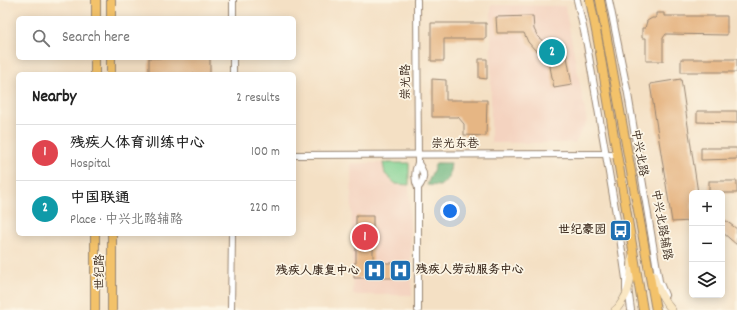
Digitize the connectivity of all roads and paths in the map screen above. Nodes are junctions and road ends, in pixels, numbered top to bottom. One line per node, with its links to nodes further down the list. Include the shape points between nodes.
1 (96, 0): 9 (main road)
2 (111, 0): 10 (main road)
3 (233, 0): 11 (street)
4 (417, 0): 21 (street, 崇光路)
5 (577, 0): 18 (street)
6 (590, 0): 19 (main road, 中兴北路)
7 (600, 0): 26 (main road, 中兴北路)
8 (609, 0): 28 (street, 中兴北路辅路)
9 (96, 16)
10 (111, 16)
11 (233, 16)
12 (96, 60): 15 (main road)
13 (111, 60): 16 (main road)
14 (233, 60): 17 (street)
15 (95, 72)
16 (111, 72)
17 (233, 72)
18 (605, 154): 19 (street, 崇光东巷); 21 (street, 崇光东巷); 27 (street)
19 (617, 154): 25 (main road, 中兴北路)
20 (296, 155): 21 (street, 崇光东巷)
21 (418, 155): 35 (street, 崇光路, via 415,170 418,188)
22 (95, 236): 32 (main road, 世纪路)
23 (112, 236): 33 (main road, 世纪路)
24 (232, 236): 34 (street)
25 (632, 244): 29 (main road, via 631,282); 38 (main road, 中兴北路)
26 (644, 244): 30 (main road, via 656,287); 39 (main road, 中兴北路)
27 (626, 279): 29 (street); 31 (street)
28 (659, 281): 30 (street); 41 (street, 中兴北路辅路)
29 (628, 292): 31 (main road); 37 (street)
30 (663, 299): 40 (street); 41 (main road)
31 (623, 301): 36 (main road)
32 (95, 310)
33 (112, 310)
34 (231, 310)
35 (418, 310)
36 (615, 310)
37 (632, 310)
38 (644, 310)
39 (656, 310)
40 (665, 310)
41 (673, 310)

